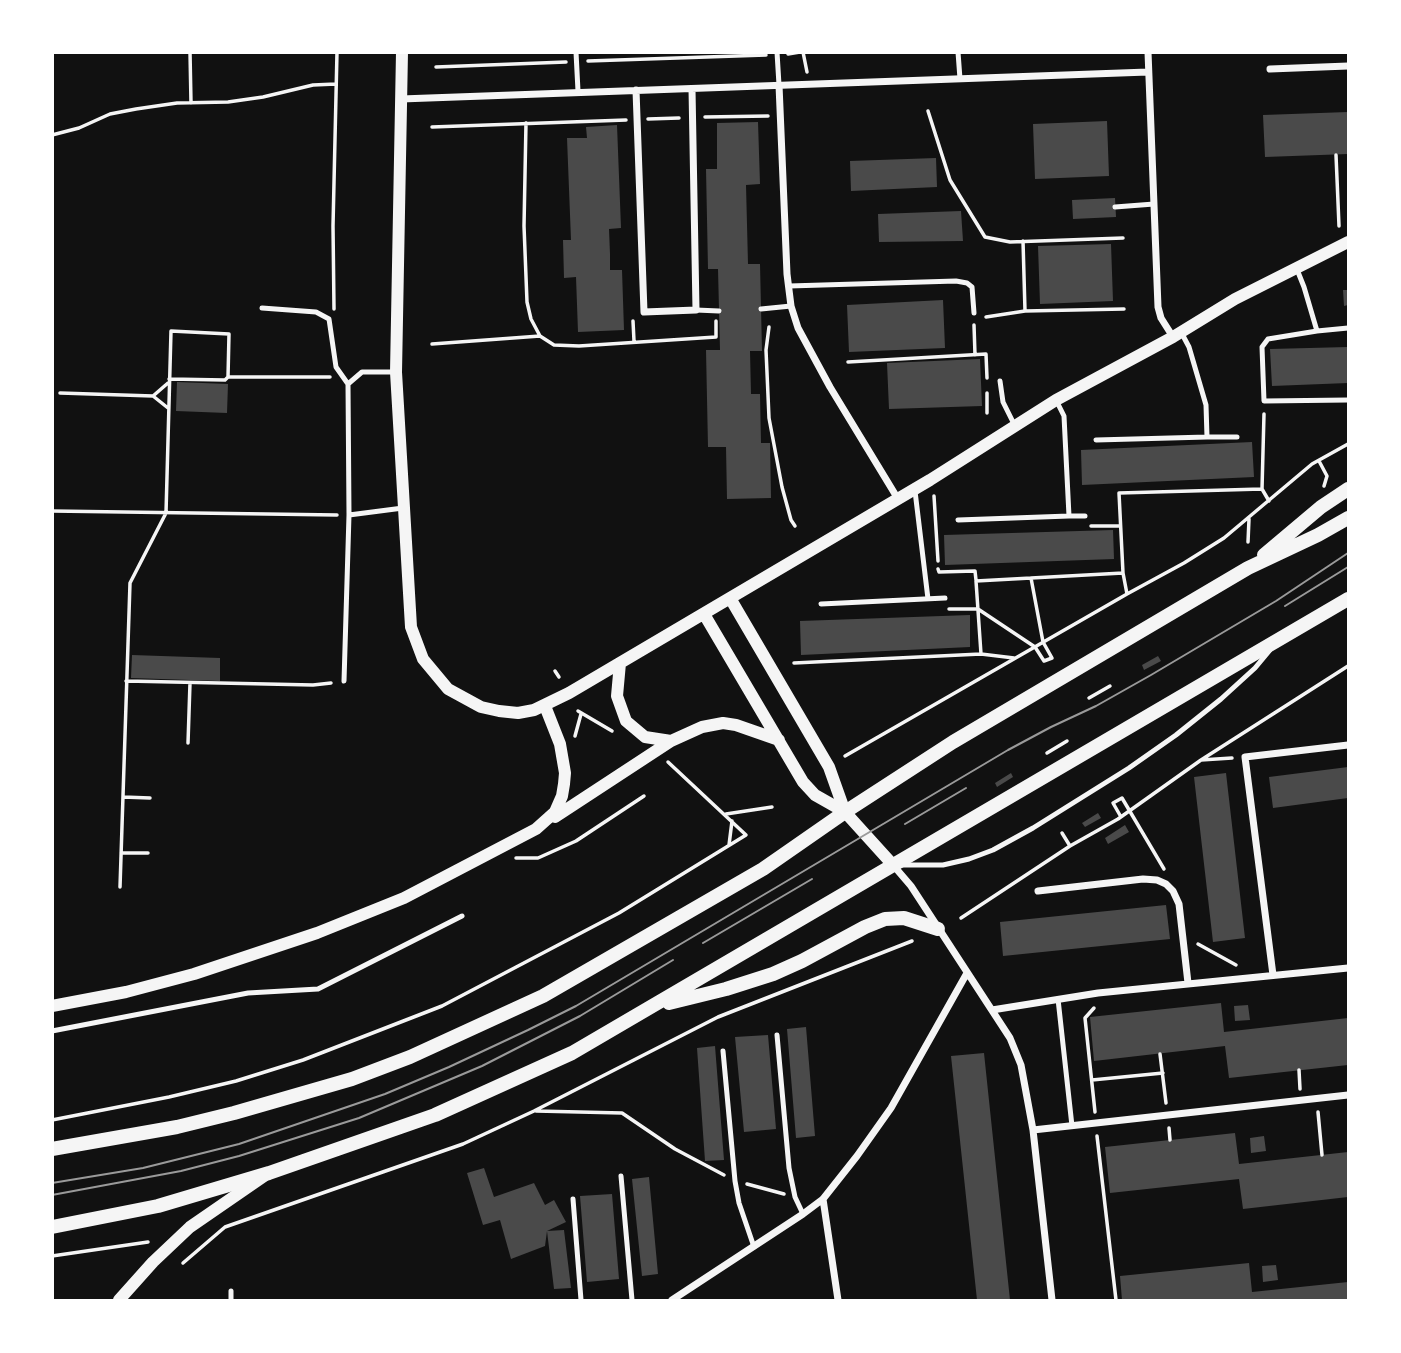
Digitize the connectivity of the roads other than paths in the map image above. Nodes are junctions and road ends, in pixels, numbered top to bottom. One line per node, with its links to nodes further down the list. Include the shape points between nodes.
1 (402, 52): 14 (street)
2 (576, 52): 13 (lane)
3 (777, 52): 10 (lane)
4 (958, 52): 9 (lane)
5 (1148, 52): 8 (street)
6 (1349, 66): 7 (street)
7 (1270, 69)
8 (1148, 72): 9 (street); 15 (street)
9 (960, 79): 10 (street)
10 (779, 85): 11 (street); 19 (street)
11 (692, 89): 12 (street); 23 (street)
12 (636, 90): 13 (street); 23 (street, via 644,312)
13 (578, 91): 14 (street)
14 (401, 99): 29 (street)
15 (1154, 204): 16 (lane); 28 (street, via 1158,307 1161,318)
16 (1115, 207)
17 (1349, 242): 18 (street)
18 (1296, 267): 27 (lane); 28 (street)
19 (789, 286): 20 (street); 24 (lane, via 956,281 972,287)
20 (791, 306): 22 (lane); 40 (street, via 830,387)
21 (262, 308): 31 (lane, via 316,312 329,319 336,367)
22 (761, 309)
23 (696, 310): 25 (lane)
24 (974, 313)
25 (719, 314)
26 (1349, 328): 27 (lane)
27 (1317, 331): 33 (lane, via 1268,339 1262,347 1264,401)
28 (1177, 334): 32 (street); 35 (lane, via 1189,347 1206,405)
29 (396, 372): 31 (lane, via 362,372); 41 (street)
30 (1000, 381): 34 (lane, via 1003,402)
31 (348, 384): 42 (lane)
32 (1056, 400): 34 (street); 43 (lane, via 1064,416)
33 (1349, 400)
34 (1015, 426): 38 (street)
35 (1206, 437): 36 (lane); 37 (lane)
36 (1237, 437)
37 (1096, 440)
38 (915, 489): 40 (street); 50 (lane)
39 (1349, 489): 47 (main road)
40 (898, 499): 48 (street)
41 (403, 509): 42 (lane); 57 (street, via 411,627 423,659 448,689 481,707 518,713)
42 (349, 515): 56 (lane)
43 (1069, 516): 44 (lane); 46 (lane)
44 (1085, 516)
45 (1349, 518): 47 (main road)
46 (958, 520)
47 (1248, 568): 61 (main road)
48 (730, 598): 53 (street); 61 (street, via 829,767)
49 (945, 598): 50 (lane)
50 (928, 599): 52 (lane)
51 (1349, 599): 54 (main road)
52 (821, 604)
53 (704, 614): 55 (street); 59 (street)
54 (1278, 640): 63 (main road); 63 (lane, via 1255,668 1176,735 1033,828 969,859 943,865)
55 (620, 663): 57 (street); 58 (street, via 617,696 625,721 645,737)
56 (344, 681)
57 (545, 706): 62 (street, via 565,773 559,804)
58 (671, 740): 59 (street, via 723,723); 62 (street)
59 (779, 740): 61 (street, via 814,795)
60 (1349, 746): 69 (street, via 1245,757)
61 (845, 811): 63 (street); 81 (main road, via 763,869 617,955 543,996 411,1057 234,1113)
62 (546, 823): 72 (street, via 404,898 278,947 171,980)
63 (893, 865): 66 (street); 73 (main road)
64 (1038, 891): 70 (street, via 1143,879 1166,884 1179,904)
65 (462, 916): 75 (lane, via 318,989 248,993)
66 (938, 929): 68 (street); 73 (main road, via 904,918 885,919 773,974)
67 (1349, 968): 69 (street)
68 (967, 973): 74 (street); 85 (street, via 891,1108)
69 (1273, 975): 70 (street)
70 (1188, 983): 71 (street)
71 (1058, 999): 74 (street); 79 (lane)
72 (52, 1006)
73 (654, 1007): 82 (main road, via 572,1053 435,1115)
74 (992, 1010): 80 (street, via 1021,1065)
75 (52, 1031)
76 (778, 1035): 86 (lane, via 789,1168)
77 (723, 1051): 88 (lane, via 735,1181)
78 (1349, 1096): 79 (street)
79 (1072, 1126): 80 (street)
80 (1033, 1129): 96 (street)
81 (52, 1149)
82 (269, 1173): 87 (main road, via 158,1206); 90 (street, via 190,1227)
83 (621, 1176): 93 (lane)
84 (573, 1199): 92 (lane)
85 (823, 1199): 86 (street); 95 (street)
86 (803, 1214): 88 (street)
87 (52, 1227)
88 (754, 1247): 94 (street)
89 (231, 1291): 91 (lane)
90 (119, 1300)
91 (231, 1300)
92 (581, 1300)
93 (632, 1300)
94 (672, 1300)
95 (838, 1300)
96 (1052, 1300)

